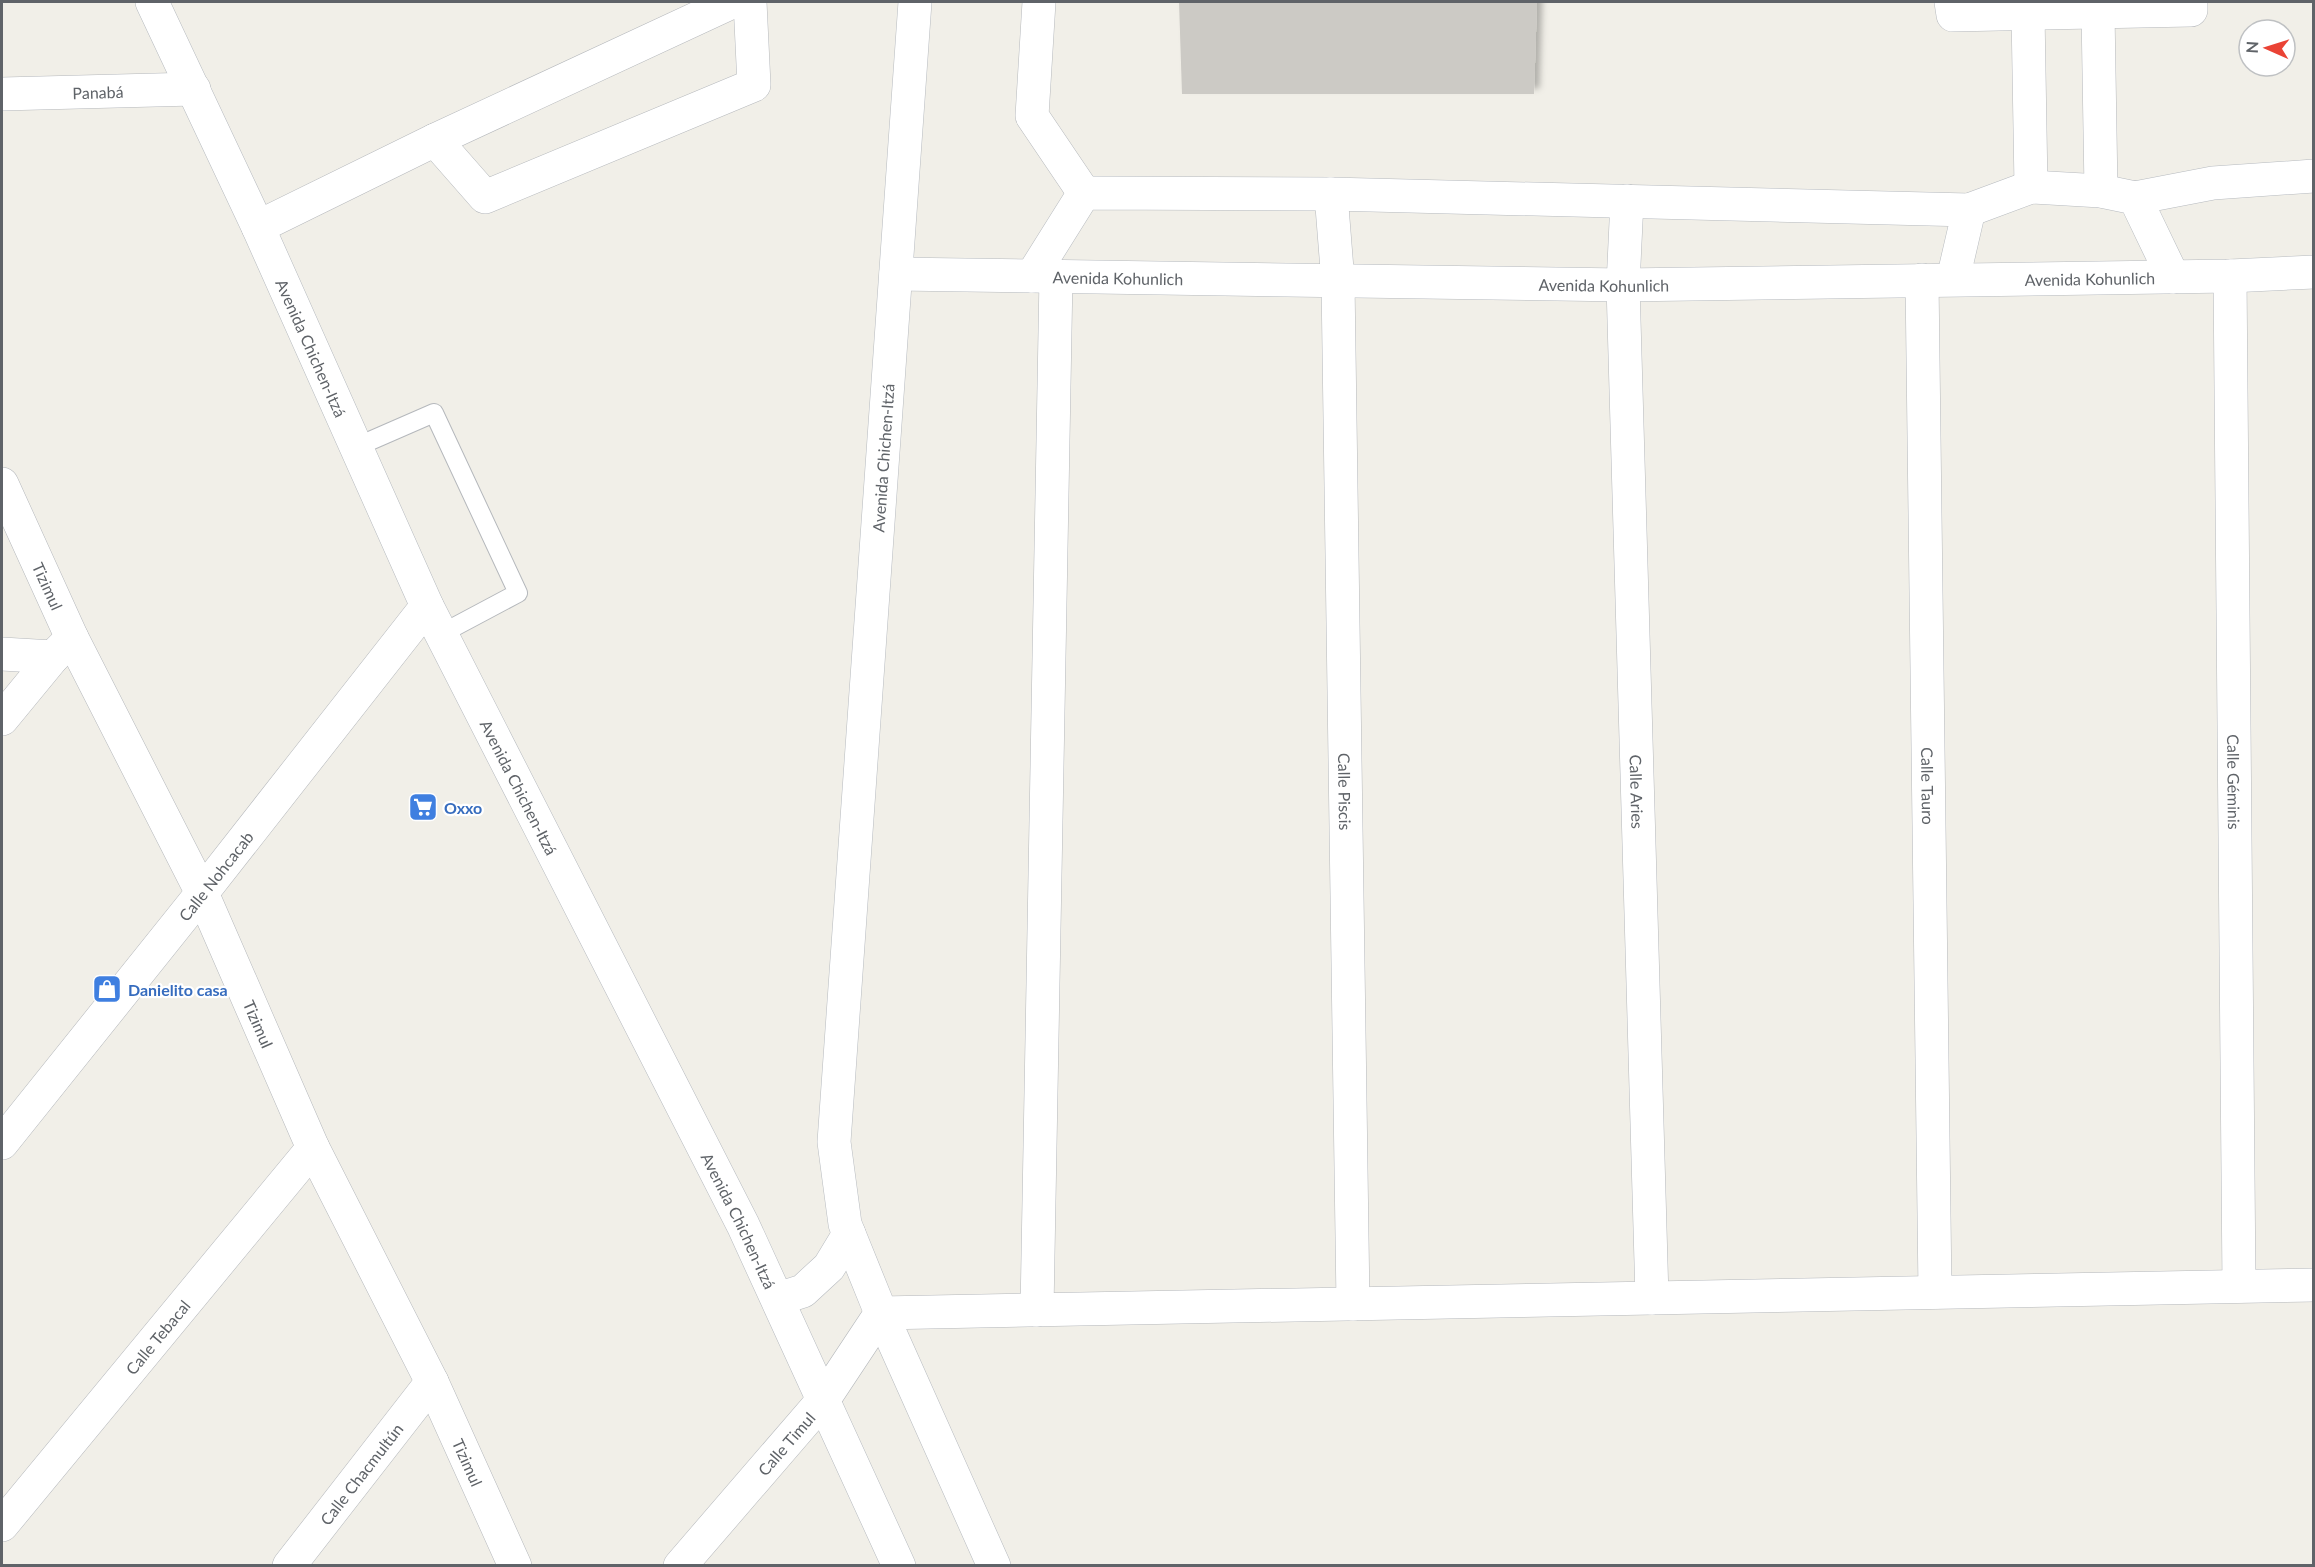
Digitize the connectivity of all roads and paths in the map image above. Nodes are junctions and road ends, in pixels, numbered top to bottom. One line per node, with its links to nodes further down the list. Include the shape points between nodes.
1 (152, 2): 10 (street, Avenida Chichen-Itzá)
2 (732, 2): 12 (street)
3 (750, 2): 12 (street, via 754,85 485,197)
4 (915, 2): 23 (street, Avenida Chichen-Itzá)
5 (1039, 2): 16 (street, via 1032,116)
6 (1951, 2): 9 (street, via 1953,15)
7 (2191, 2): 8 (street, via 2191,10)
8 (2098, 12): 9 (street); 15 (street)
9 (2028, 13): 14 (street)
10 (194, 89): 11 (street, Panabá); 21 (street, Avenida Chichen-Itzá)
11 (2, 94)
12 (435, 140): 21 (street)
13 (2313, 176): 18 (street, via 2213,183)
14 (2031, 187): 15 (street); 20 (street)
15 (2101, 191): 18 (street)
16 (1084, 194): 17 (street); 25 (street)
17 (1331, 194): 19 (street); 28 (street, Calle Piscis)
18 (2135, 198): 26 (street)
19 (1627, 201): 20 (street); 29 (street, Calle Aries)
20 (1969, 210): 27 (street, Calle Tauro)
21 (258, 227): 30 (street, Avenida Chichen-Itzá)
22 (2313, 272): 24 (street, Avenida Kohunlich)
23 (896, 274): 25 (street, Avenida Kohunlich); 40 (street, Avenida Chichen-Itzá, via 834,1142)
24 (2230, 276): 26 (street, Avenida Kohunlich); 42 (street, Calle Géminis)
25 (1044, 277): 28 (street, Avenida Kohunlich); 47 (street)
26 (2173, 277): 27 (street, Avenida Kohunlich)
27 (1938, 279): 29 (street, Avenida Kohunlich); 43 (street, Calle Tauro)
28 (1338, 282): 29 (street, Avenida Kohunlich); 46 (street, Calle Piscis)
29 (1623, 285): 44 (street, Calle Aries)
30 (356, 447): 32 (street, Avenida Chichen-Itzá); 33 (lane, via 434,413 519,593)
31 (2, 484): 34 (street, Tizimul)
32 (427, 606): 33 (street, Avenida Chichen-Itzá); 37 (street, Calle Nohcacab)
33 (441, 634): 45 (street, Avenida Chichen-Itzá)
34 (63, 648): 35 (street); 36 (street); 37 (street, Tizimul)
35 (2, 654)
36 (2, 719)
37 (202, 893): 38 (street, Calle Nohcacab); 39 (street, Tizimul)
38 (2, 1143)
39 (313, 1148): 49 (street, Tizimul); 51 (street, Calle Tebacal)
40 (849, 1234): 45 (street, via 828,1267 803,1291); 48 (street, Avenida Chichen-Itzá)
41 (2313, 1285): 42 (street)
42 (2239, 1286): 43 (street)
43 (1935, 1292): 44 (street)
44 (1652, 1298): 46 (street)
45 (778, 1299): 50 (street, Avenida Chichen-Itzá)
46 (1353, 1304): 47 (street)
47 (1037, 1310): 48 (street)
48 (880, 1312): 50 (street, Calle Timul); 56 (street, Avenida Chichen-Itzá)
49 (432, 1382): 52 (street, Calle Chacmultún); 53 (street, Tizimul)
50 (824, 1399): 54 (street, Calle Timul); 55 (street, Avenida Chichen-Itzá)
51 (2, 1525)
52 (289, 1566)
53 (514, 1566)
54 (680, 1566)
55 (899, 1566)
56 (994, 1566)

